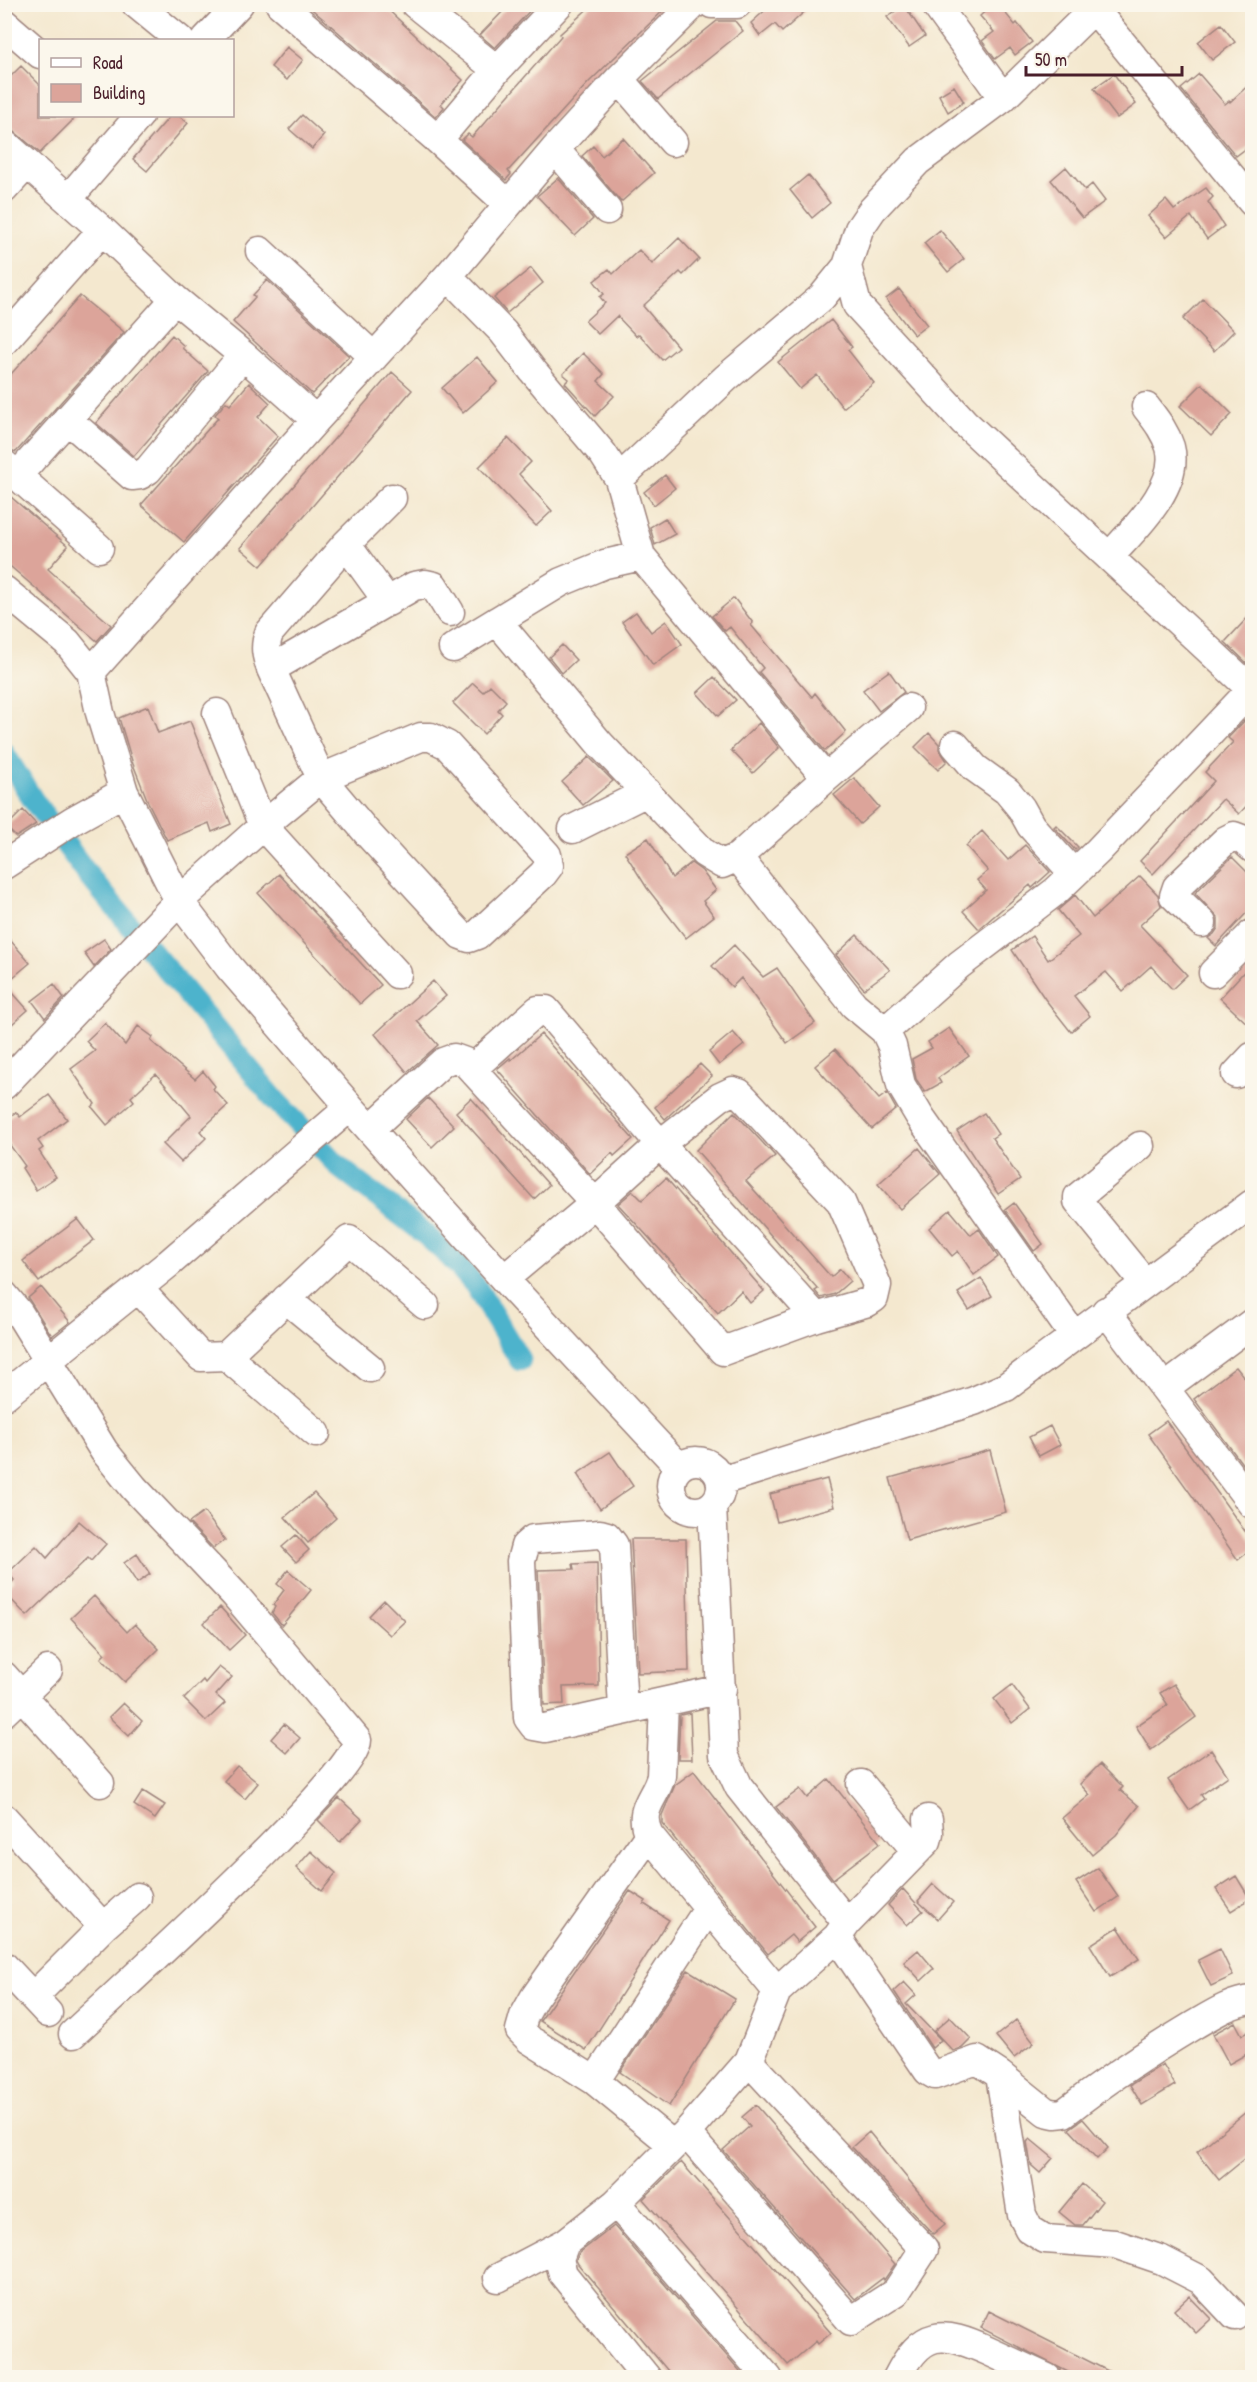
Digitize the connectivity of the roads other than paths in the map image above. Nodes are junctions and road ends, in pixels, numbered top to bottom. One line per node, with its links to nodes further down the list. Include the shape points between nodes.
1 (136, 4): 12 (street)
2 (239, 4): 13 (street)
3 (280, 4): 19 (street)
4 (416, 4): 15 (street)
5 (559, 4): 15 (street)
6 (694, 4): 16 (street)
7 (712, 4): 8 (street)
8 (737, 4)
9 (935, 4): 17 (street)
10 (1097, 7): 17 (street); 26 (street)
11 (4, 23): 14 (street)
12 (179, 39)
13 (206, 39)
14 (39, 53)
15 (497, 70): 19 (street)
16 (619, 79): 20 (street); 22 (street)
17 (1003, 99): 31 (street, via 918,160 872,210 860,229)
18 (127, 120): 25 (street)
19 (438, 140): 27 (street)
20 (673, 142)
21 (4, 143): 23 (street)
22 (555, 150): 27 (street); 28 (street)
23 (27, 164): 24 (street); 25 (street)
24 (4, 189)
25 (68, 199): 29 (street)
26 (1252, 202)
27 (508, 204): 32 (street)
28 (607, 210)
29 (102, 230): 33 (street); 34 (street)
30 (260, 251): 36 (street)
31 (847, 267): 41 (street, via 822,297 726,378); 46 (street, via 857,304 964,423)
32 (448, 276): 36 (street); 41 (street, via 503,332)
33 (175, 299): 35 (street); 38 (street)
34 (4, 341)
35 (243, 355): 38 (street, via 140,475 132,476); 39 (street)
36 (374, 357): 39 (street)
37 (1146, 407): 46 (street, via 1170,448 1170,472 1151,510)
38 (67, 419): 40 (street)
39 (316, 420): 53 (street)
40 (11, 470): 44 (street)
41 (619, 479): 45 (street)
42 (392, 498): 43 (street)
43 (346, 544): 48 (street); 52 (street, via 269,633 265,653)
44 (99, 548)
45 (641, 556): 50 (street, via 605,564 561,582); 59 (street)
46 (1109, 557): 54 (street)
47 (4, 590): 53 (street, via 67,642)
48 (388, 602): 49 (street, via 414,586 425,584 434,586); 52 (street)
49 (450, 612)
50 (497, 621): 51 (street); 61 (street, via 600,744)
51 (453, 648)
52 (271, 669): 58 (street)
53 (91, 672): 60 (street)
54 (1252, 690): 67 (street)
55 (908, 708): 59 (street)
56 (217, 713): 62 (street)
57 (955, 745): 67 (street, via 975,768 1007,791 1031,826)
58 (321, 778): 58 (street, via 421,737 430,737 447,745 547,855 549,866 477,934 469,938 461,935); 62 (street)
59 (826, 778): 66 (street)
60 (124, 792): 65 (street, via 46,837); 68 (street)
61 (647, 792): 63 (street); 66 (street, via 713,860 722,864)
62 (263, 826): 68 (street); 72 (street)
63 (573, 830)
64 (1252, 849): 69 (street, via 1234,836 1226,840 1177,887 1174,896)
65 (9, 853)
66 (738, 857): 73 (street, via 854,1005)
67 (1074, 874): 73 (street, via 958,965)
68 (179, 901): 75 (street); 76 (street, via 229,967)
69 (1202, 923)
70 (1252, 934): 71 (street)
71 (1213, 973)
72 (397, 974)
73 (885, 1031): 90 (street, via 901,1084 920,1117)
74 (472, 1069): 77 (street, via 454,1058 443,1062); 78 (street, via 538,1010 546,1010); 80 (street)
75 (4, 1085)
76 (350, 1107): 77 (street); 84 (street)
77 (370, 1129): 82 (street)
78 (660, 1143): 80 (street); 89 (street); 89 (street, via 733,1091 746,1100 841,1202 877,1285 876,1293 868,1302)
79 (1140, 1146): 83 (street, via 1078,1201)
80 (595, 1203): 82 (street); 89 (street, via 723,1351)
81 (1252, 1204): 83 (street)
82 (504, 1279): 98 (street)
83 (1144, 1282): 88 (street)
84 (138, 1288): 92 (street, via 201,1357); 93 (street)
85 (4, 1295): 93 (street)
86 (286, 1299): 87 (street, via 349,1240); 92 (street); 94 (street)
87 (425, 1305)
88 (1106, 1311): 90 (street); 95 (street)
89 (816, 1317)
90 (1074, 1336): 99 (street, via 1006,1387)
91 (1248, 1338): 95 (street)
92 (226, 1356): 97 (street)
93 (48, 1360): 96 (street); 119 (street, via 120,1472 235,1595 357,1740 314,1800 239,1880)
94 (370, 1368)
95 (1166, 1387): 100 (street)
96 (4, 1396)
97 (316, 1433)
98 (679, 1467): 99 (street, via 695,1460 704,1462 718,1473); 99 (street, via 670,1482 674,1499 687,1510 704,1510)
99 (716, 1493): 102 (street)
100 (1252, 1504)
101 (48, 1670): 103 (street)
102 (722, 1689): 104 (street); 115 (street, via 724,1755 730,1770)
103 (10, 1694): 106 (street)
104 (664, 1703): 105 (street); 110 (street, via 661,1776 648,1800 645,1820)
105 (623, 1709): 105 (street, via 545,1728 530,1724 521,1562 525,1546 533,1539 600,1534 614,1545)
106 (100, 1783)
107 (861, 1784): 111 (street)
108 (4, 1818): 114 (street)
109 (928, 1819): 111 (street, via 927,1840)
110 (649, 1835): 113 (street); 122 (street, via 534,1998 520,2030)
111 (916, 1851): 115 (street)
112 (137, 1897): 114 (street)
113 (708, 1909): 117 (street); 122 (street)
114 (103, 1927): 116 (street, via 40,2005)
115 (842, 1930): 117 (street); 121 (street, via 928,2071 935,2075 976,2060)
116 (4, 1966)
117 (777, 1991): 120 (street)
118 (1252, 2000): 121 (street, via 1226,2007 1162,2044 1064,2113 1046,2112)
119 (73, 2034)
120 (749, 2061): 123 (street); 123 (street, via 924,2248 896,2292 851,2321)
121 (1000, 2075): 127 (street, via 1022,2215 1029,2229 1045,2239 1115,2244 1162,2260 1201,2280)
122 (595, 2081): 123 (street)
123 (680, 2139): 124 (street)
124 (616, 2203): 125 (street); 129 (street)
125 (565, 2243): 126 (street); 128 (street, via 559,2259 563,2274)
126 (498, 2278)
127 (1235, 2316)
128 (647, 2378)
129 (768, 2378)
130 (897, 2378): 131 (street, via 913,2352 931,2340 947,2336)
131 (1047, 2378)

